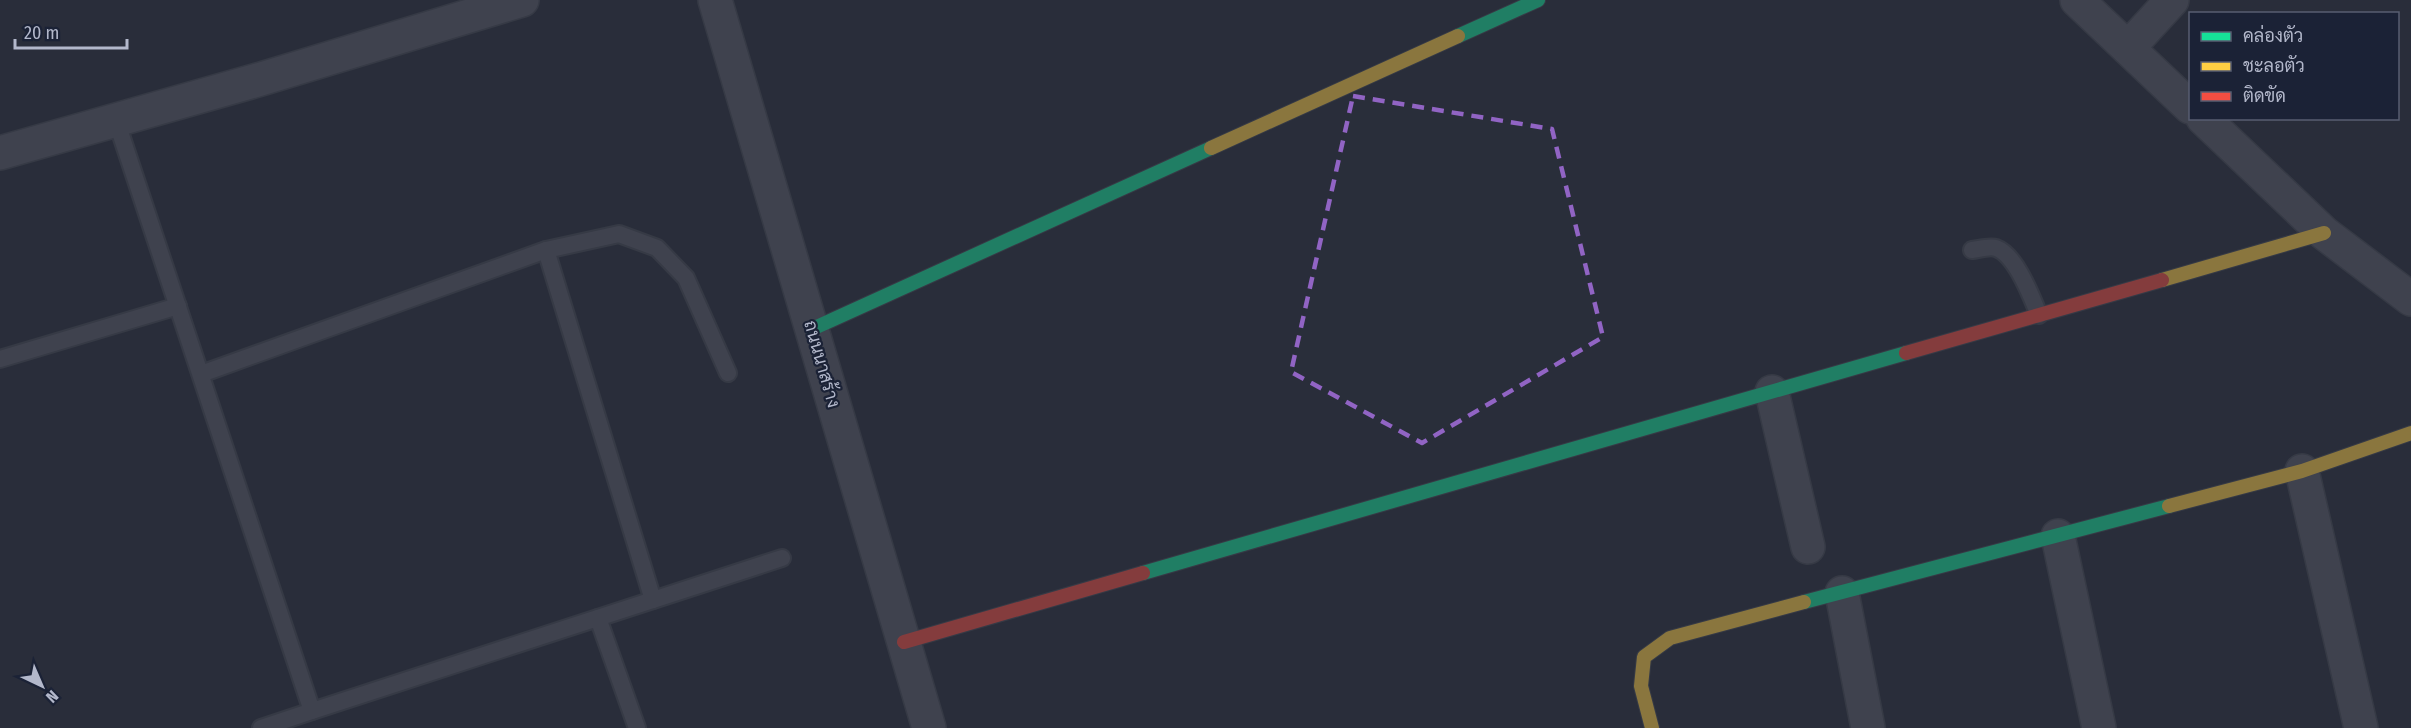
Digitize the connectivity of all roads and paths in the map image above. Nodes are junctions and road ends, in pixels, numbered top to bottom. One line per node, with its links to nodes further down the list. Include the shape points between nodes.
1 (522, 0): 6 (street)
2 (715, 0): 18 (street, ถนนนาสร้าง)
3 (1538, 0): 18 (street)
4 (2077, 0): 7 (street)
5 (2172, 0): 7 (street)
6 (433, 13): 9 (street, via 261,79)
7 (2128, 48): 8 (street)
8 (2189, 106)
9 (116, 120): 11 (street); 16 (lane)
10 (2204, 120): 12 (street)
11 (0, 153)
12 (2324, 232): 15 (street); 17 (street)
13 (546, 250): 20 (lane, via 619,234 657,248 686,278); 21 (lane); 29 (lane)
14 (1972, 250): 17 (lane, via 1995,247 2007,255)
15 (2411, 299)
16 (178, 306): 19 (lane); 21 (lane)
17 (2039, 315): 22 (street)
18 (812, 329): 31 (street, ถนนนาสร้าง)
19 (0, 358)
20 (728, 373)
21 (201, 374): 32 (lane)
22 (1772, 392): 26 (street); 31 (street)
23 (2411, 433): 24 (street)
24 (2302, 471): 25 (street); 39 (street)
25 (2058, 536): 28 (street); 38 (street)
26 (1808, 547)
27 (782, 558): 29 (lane)
28 (1842, 593): 36 (street, via 1670,638 1644,657 1641,686); 37 (street)
29 (653, 600): 30 (lane)
30 (598, 618): 32 (lane); 34 (lane)
31 (904, 642): 35 (street, ถนนนาสร้าง)
32 (312, 711): 33 (lane)
33 (261, 728)
34 (637, 728)
35 (929, 728)
36 (1652, 728)
37 (1868, 728)
38 (2099, 728)
39 (2361, 728)

